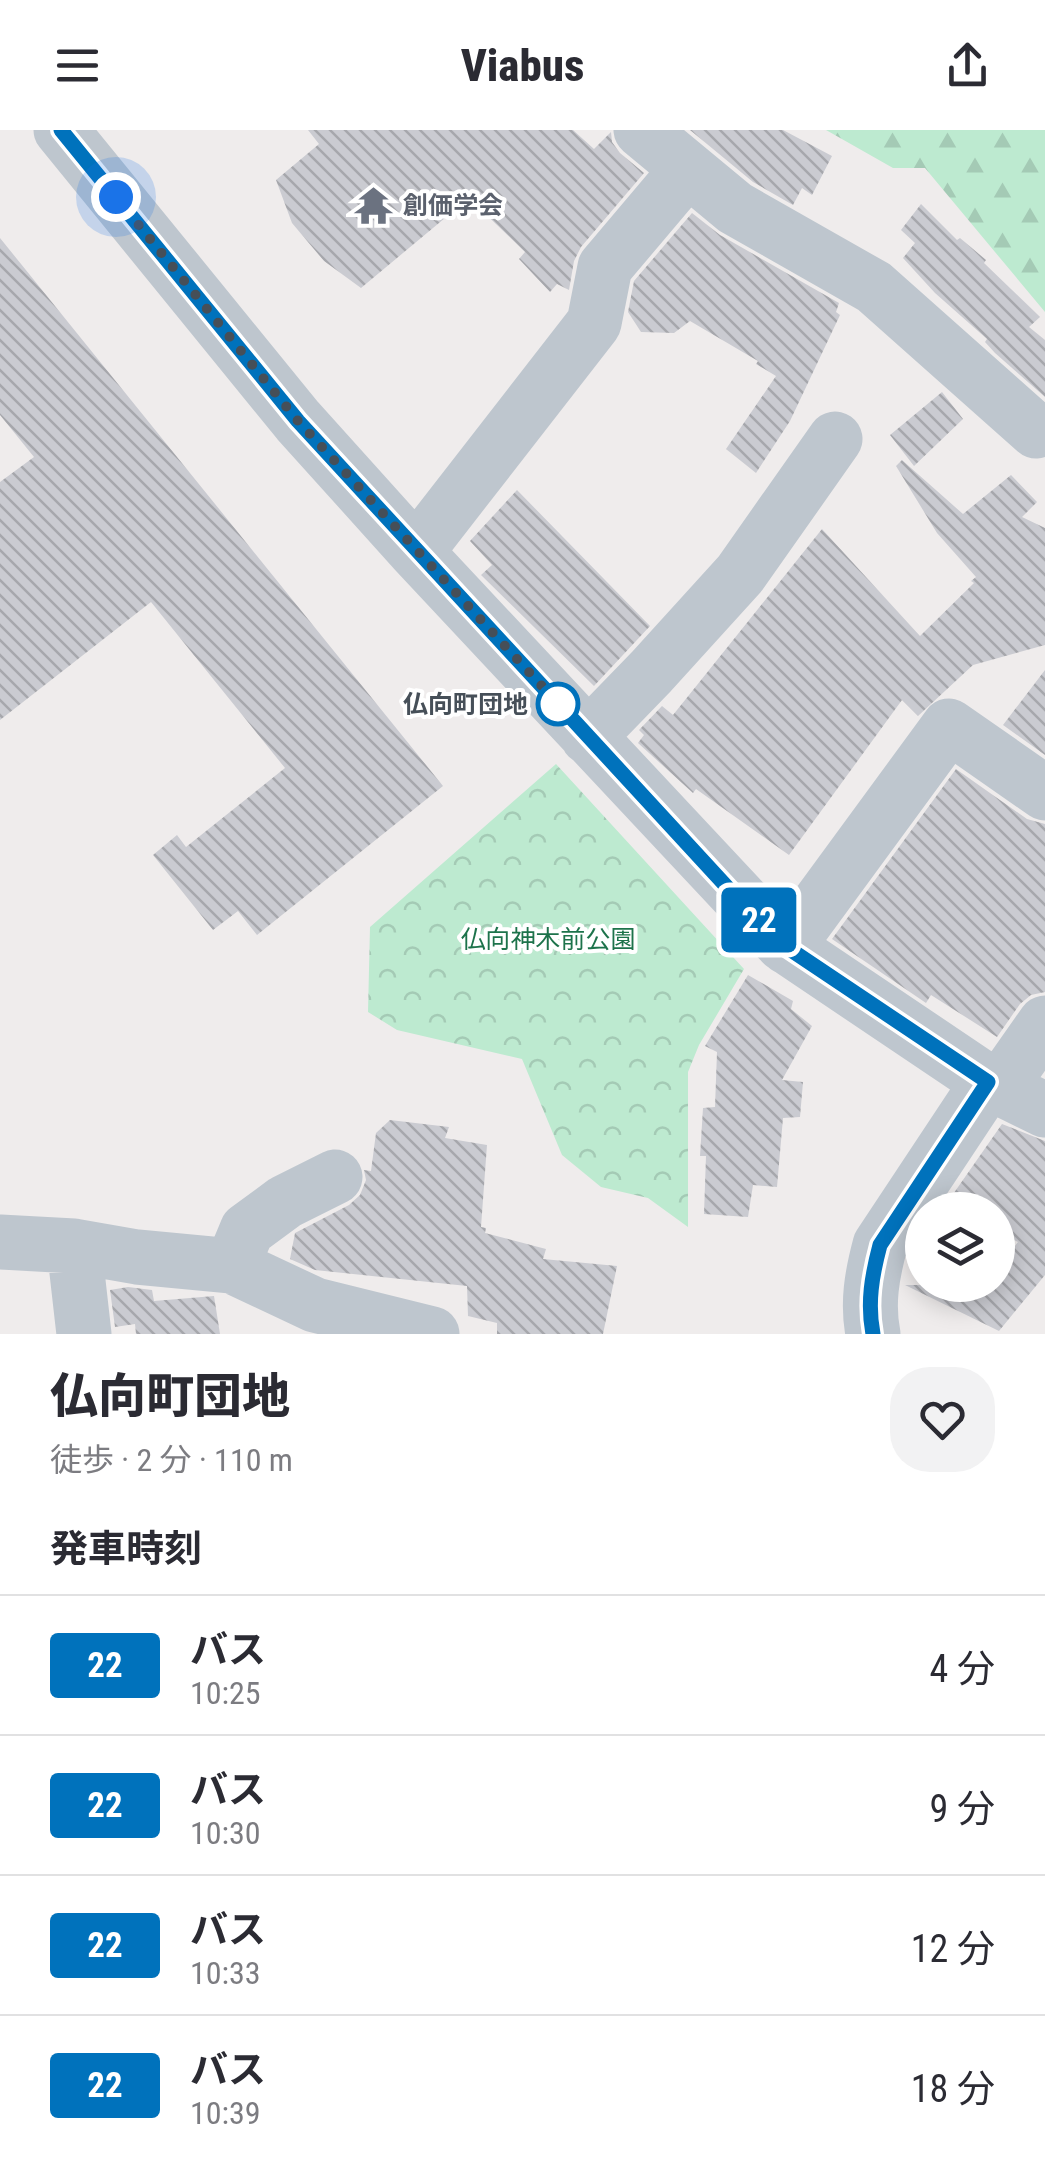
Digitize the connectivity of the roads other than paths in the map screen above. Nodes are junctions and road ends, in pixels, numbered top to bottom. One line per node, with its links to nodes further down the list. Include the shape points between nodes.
1 (60, 130): 6 (street, via 298,421)
2 (641, 130): 3 (street)
3 (687, 170): 4 (street, via 734,208 874,287); 6 (street, via 605,267 594,323)
4 (1036, 432)
5 (835, 439): 7 (street, via 740,574)
6 (416, 552): 7 (street)
7 (588, 736): 9 (street)
8 (1045, 793): 9 (street, via 950,726)
9 (787, 947): 11 (street)
10 (1045, 1023): 11 (street)
11 (1011, 1093): 18 (street, via 880,1245 870,1289)
12 (335, 1177): 15 (street, via 247,1230)
13 (0, 1241): 14 (street)
14 (74, 1246): 15 (street); 16 (street)
15 (232, 1266): 17 (street, via 315,1305)
16 (84, 1334)
17 (432, 1334)
18 (873, 1334)

